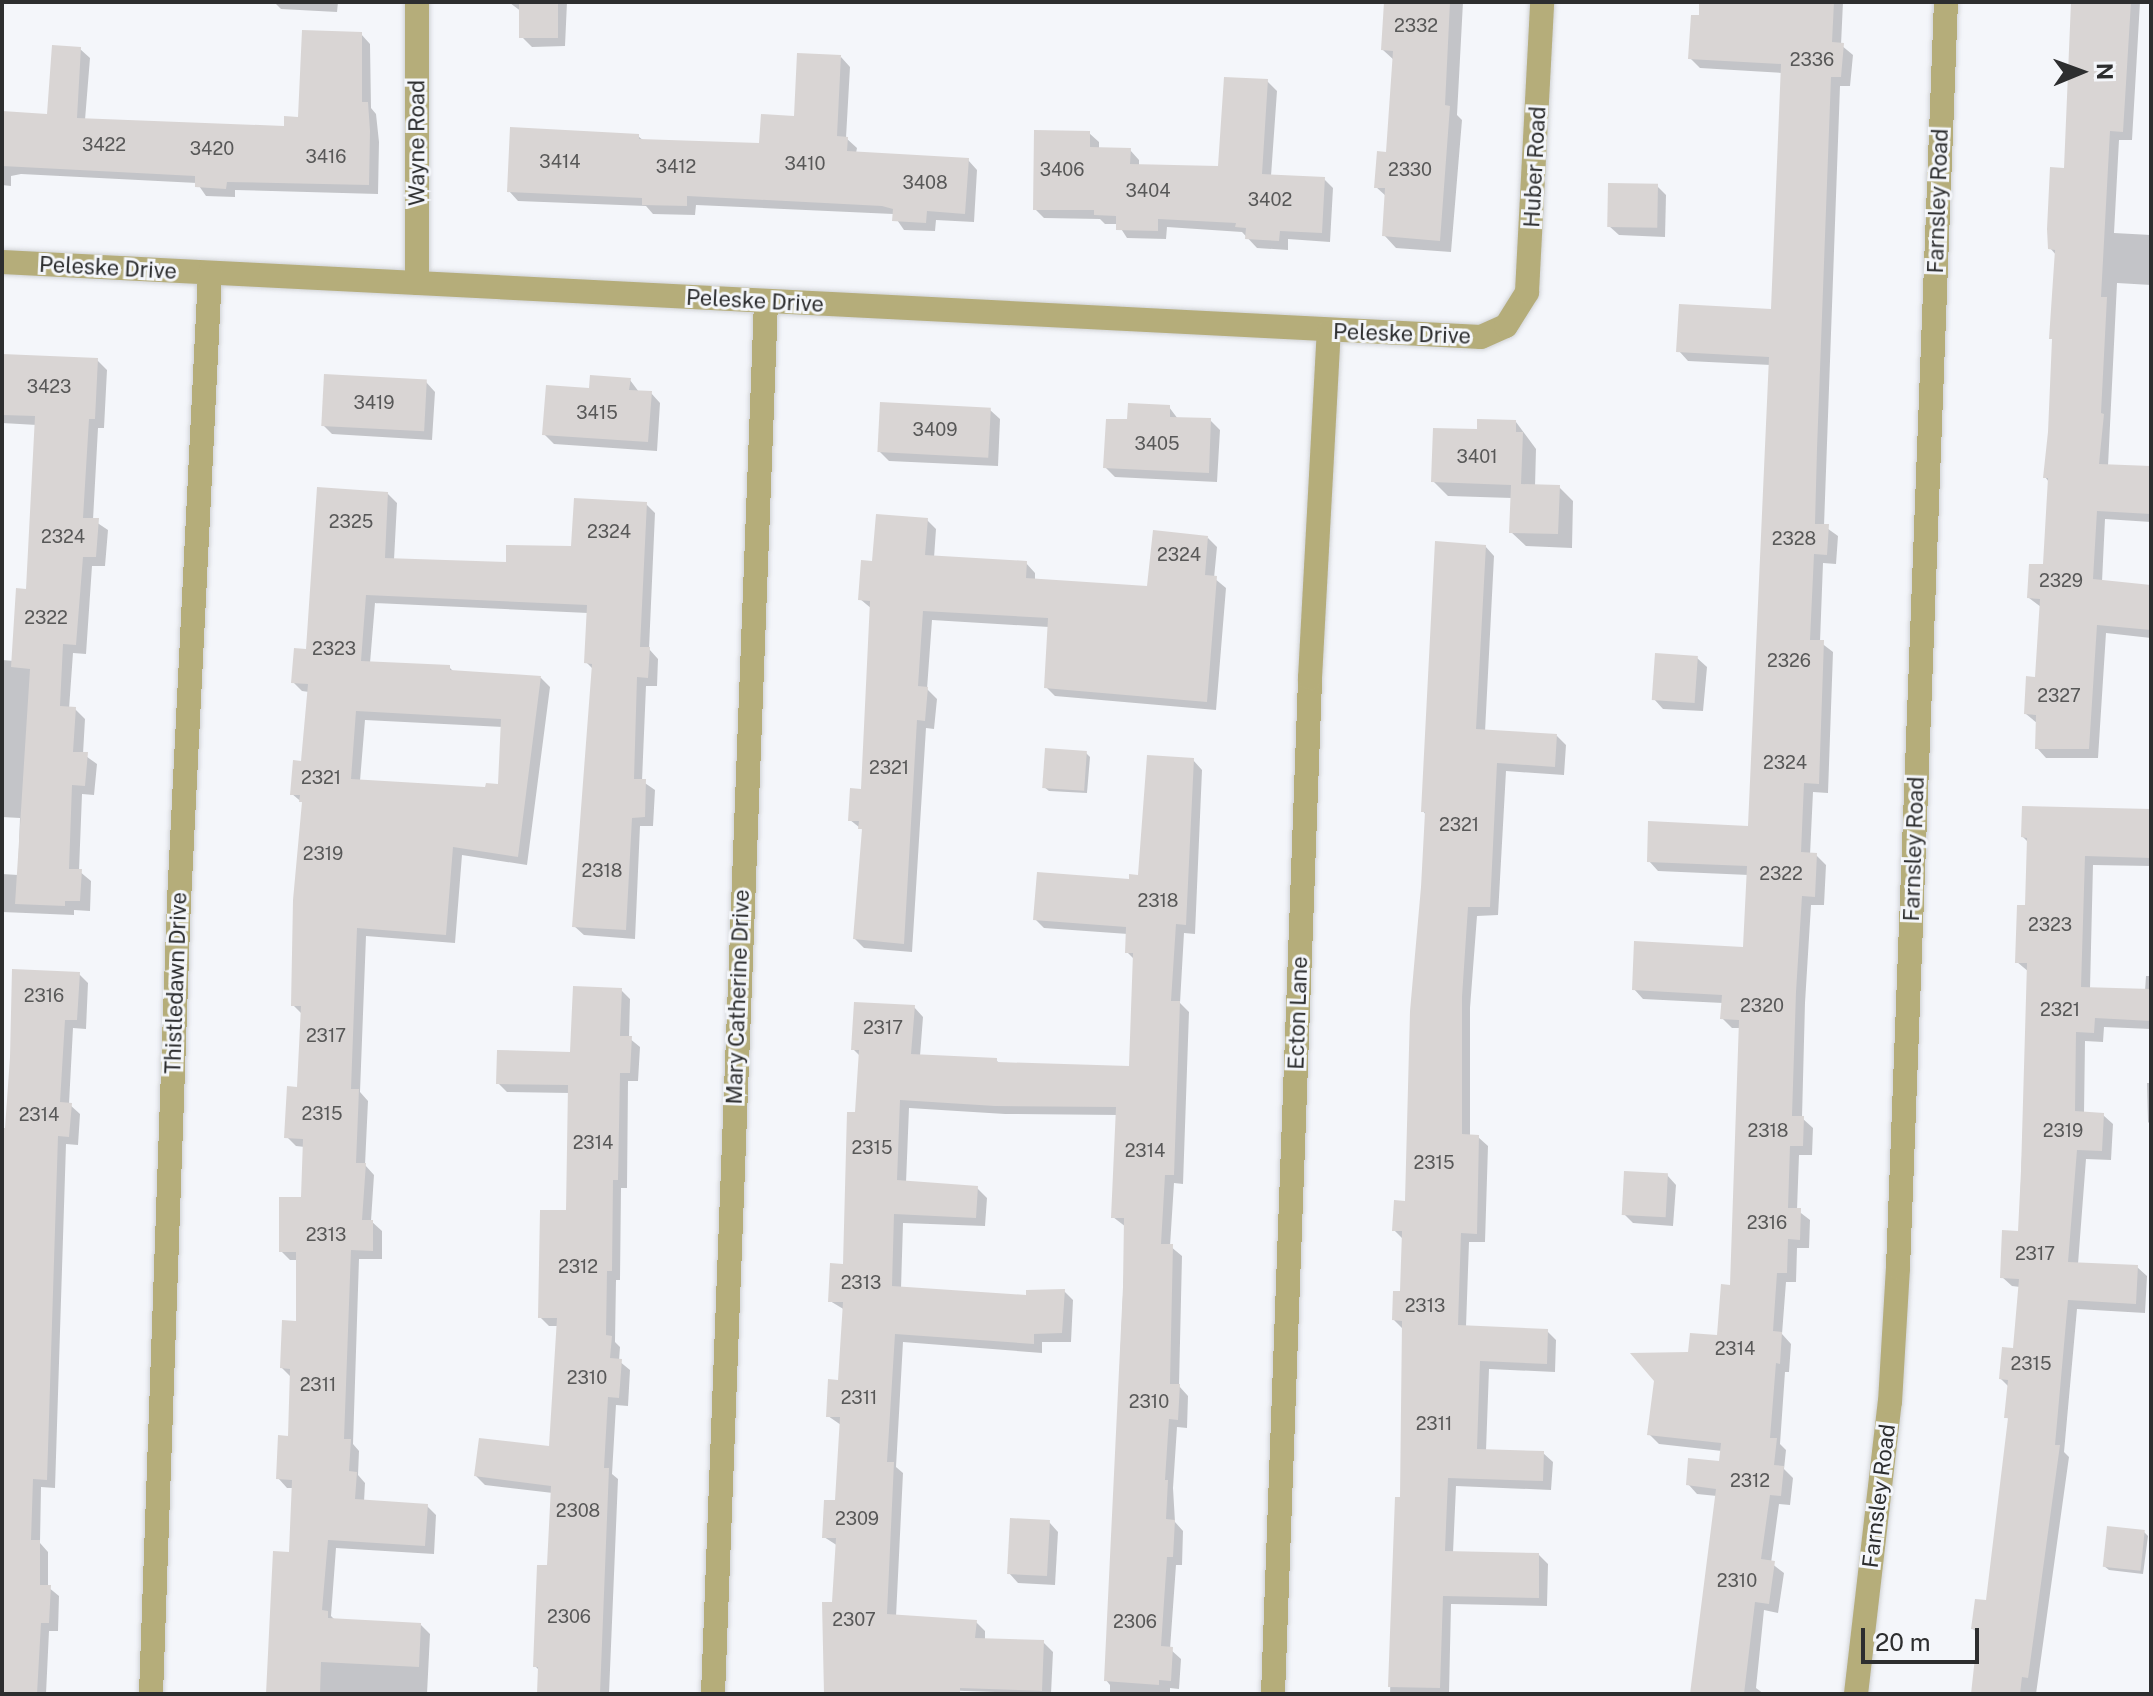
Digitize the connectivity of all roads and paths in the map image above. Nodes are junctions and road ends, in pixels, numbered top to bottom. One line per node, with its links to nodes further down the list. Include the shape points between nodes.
1 (417, 2): 6 (street, Wayne Road)
2 (1542, 2): 8 (street, Huber Road, via 1527,292)
3 (1946, 2): 13 (street, Farnsley Road, via 1898,1268 1890,1402)
4 (2, 262): 5 (street, Peleske Drive)
5 (210, 273): 6 (street, Peleske Drive); 10 (street, Thistledawn Drive, via 179,901)
6 (417, 283): 7 (street, Peleske Drive)
7 (766, 301): 9 (street, Peleske Drive); 11 (street, Mary Catherine Drive)
8 (1506, 326): 9 (street, Peleske Drive, via 1481,337)
9 (1329, 332): 12 (street, Ecton Lane, via 1310,678)
10 (151, 1694)
11 (713, 1694)
12 (1273, 1694)
13 (1856, 1694)

